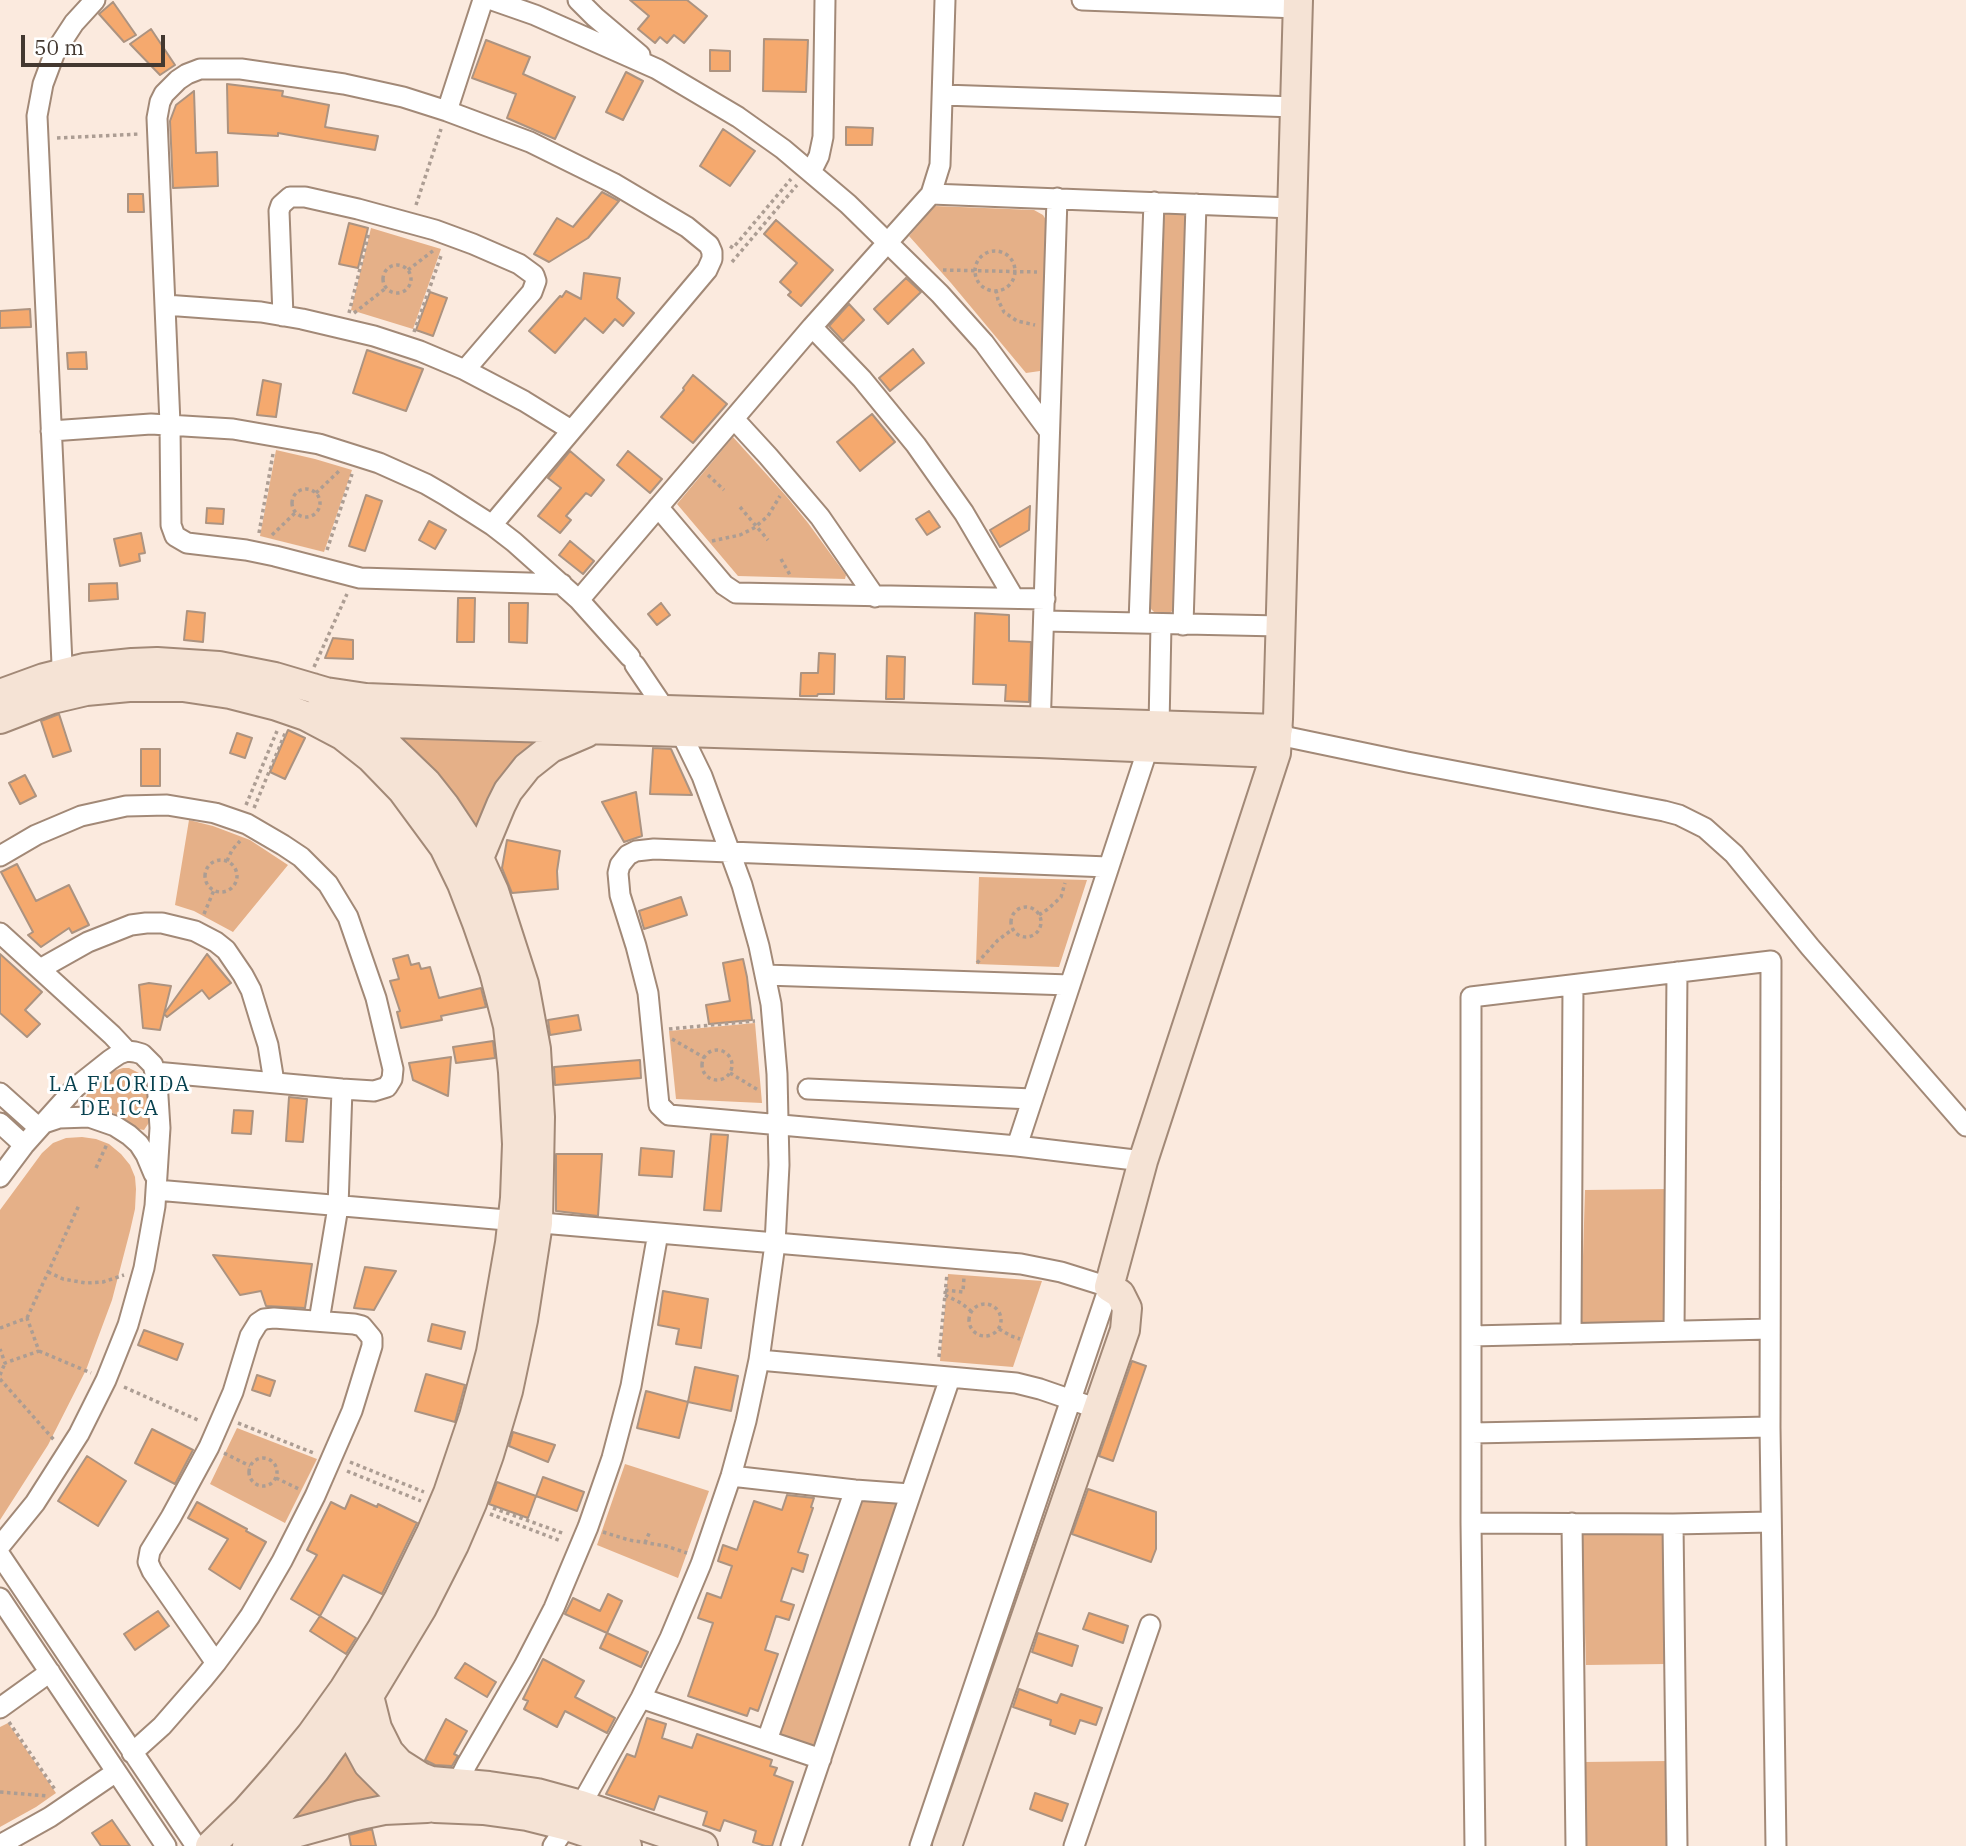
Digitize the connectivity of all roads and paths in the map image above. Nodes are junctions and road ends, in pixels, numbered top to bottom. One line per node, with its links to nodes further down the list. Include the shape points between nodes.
1 (94, 0): 14 (street, via 64,37 48,68)
2 (484, 0): 12 (street)
3 (492, 0): 9 (street)
4 (578, 0): 9 (street)
5 (825, 0): 15 (street, via 822,137)
6 (945, 0): 10 (street)
7 (1082, 0): 8 (street)
8 (1298, 4): 11 (street)
9 (657, 69): 15 (street, via 738,117)
10 (943, 94): 11 (street); 16 (street, via 940,166)
11 (1295, 107): 20 (street)
12 (447, 111): 13 (street, via 344,84 212,68 187,74 170,87 160,102); 22 (path); 24 (street, via 509,133 586,169 643,199)
13 (158, 133): 14 (path); 34 (street)
14 (37, 138): 43 (street)
15 (811, 172): 25 (street)
16 (931, 194): 17 (street); 25 (street)
17 (1057, 198): 18 (street); 31 (street)
18 (1154, 202): 19 (street); 65 (street)
19 (1196, 204): 20 (street); 67 (street)
20 (1293, 208): 68 (street)
21 (374, 213): 22 (street); 32 (path, via 347,318); 35 (street, via 305,197 285,200 279,211)
22 (410, 223): 23 (street)
23 (447, 237): 26 (path); 38 (path); 39 (street, via 519,264 536,281 533,292)
24 (703, 239): 27 (street, via 712,252); 27 (path, via 710,230 733,248 793,177 800,183 717,279)
25 (888, 241): 28 (street); 37 (street)
26 (408, 270): 32 (path, via 411,279 406,290 394,293); 32 (path, via 400,265 387,268 382,279)
27 (707, 270): 42 (street)
28 (917, 270): 29 (path); 44 (street, via 984,344)
29 (975, 271): 30 (path); 30 (path, via 983,255 998,252 1011,260); 33 (path, via 984,288)
30 (1014, 272): 31 (path); 33 (path, via 1012,282)
31 (1055, 272): 36 (street)
32 (386, 288)
33 (996, 290): 36 (path, via 1000,306 1010,317)
34 (164, 306): 35 (street); 41 (street)
35 (283, 316): 38 (street, via 350,329)
36 (1053, 326): 44 (street)
37 (812, 327): 40 (street); 61 (street, via 916,445 964,513)
38 (408, 347): 39 (street)
39 (465, 370): 42 (street)
40 (734, 419): 47 (street); 49 (street)
41 (170, 424): 43 (street); 45 (street); 56 (street, via 175,536 187,543)
42 (571, 430): 52 (street)
43 (51, 431): 69 (street)
44 (1049, 431): 62 (street)
45 (277, 435): 46 (street); 56 (path)
46 (357, 455): 48 (path); 52 (street, via 426,484); 57 (path)
47 (789, 478): 53 (path, via 772,511); 60 (street)
48 (316, 493): 51 (path, via 320,502 316,513 304,517); 51 (path, via 308,489 296,493 292,498)
49 (658, 507): 55 (street); 63 (street)
50 (740, 507): 53 (path)
51 (296, 512): 56 (path)
52 (492, 525): 59 (street)
53 (758, 526): 54 (path); 55 (path, via 732,537)
54 (768, 540)
55 (689, 543): 60 (street, via 736,593)
56 (256, 552): 57 (street)
57 (320, 569): 58 (street)
58 (360, 578): 59 (street); 70 (path, via 358,594 347,594)
59 (562, 584): 63 (street)
60 (875, 597): 61 (street)
61 (1014, 598): 62 (street)
62 (1045, 599): 64 (street)
63 (579, 600): 74 (street, via 633,661)
64 (1044, 621): 65 (street); 77 (street)
65 (1139, 623): 66 (street)
66 (1161, 624): 67 (street); 79 (street)
67 (1183, 625): 68 (street)
68 (1280, 626): 80 (street)
69 (62, 684): 70 (street, via 108,664 157,662 219,666); 71 (street); 73 (street); 75 (street, via 183,687 230,694 277,706)
70 (309, 687): 72 (street); 78 (street, via 341,706)
71 (0, 694)
72 (381, 698): 74 (street); 78 (street, via 370,709)
73 (0, 719)
74 (674, 721): 76 (street); 77 (street); 82 (street, via 711,797)
75 (290, 723): 78 (street, via 325,720); 81 (path); 81 (path, via 246,806)
76 (597, 730): 78 (street); 85 (street, via 563,741 527,767)
77 (1040, 733): 79 (street)
78 (361, 735): 85 (street, via 391,746 426,782 450,813)
79 (1153, 737): 80 (street); 87 (street)
80 (1277, 739): 115 (street, via 1664,811 1705,828 1734,854); 118 (street)
81 (250, 817): 83 (street, via 191,807 126,806 81,816); 84 (path); 106 (street, via 316,870 354,931 376,998 393,1074 383,1090)
82 (731, 853): 86 (street); 95 (street); 100 (street, via 644,850 628,855 620,865 620,895)
83 (0, 856)
84 (227, 861): 88 (path, via 215,861 207,869 206,881); 88 (path, via 236,870 236,882 226,891)
85 (467, 863): 124 (street, via 494,891 524,985 536,1049 540,1117)
86 (1067, 865): 87 (street); 89 (path, via 1061,897)
87 (1108, 867): 97 (street)
88 (214, 890): 91 (path)
89 (1039, 915): 90 (path, via 1041,924 1034,935 1021,936); 90 (path, via 1031,908 1018,909 1011,920)
90 (1013, 929): 96 (path)
91 (195, 931): 93 (street, via 162,923 131,925 88,942); 105 (street, via 226,950 251,990)
92 (0, 933): 93 (street)
93 (40, 970): 101 (street)
94 (1676, 972): 98 (street); 137 (street, via 1771,961); 138 (street)
95 (765, 975): 96 (street); 99 (street)
96 (962, 981): 97 (street)
97 (1070, 985): 109 (street)
98 (1573, 985): 139 (street); 140 (street, via 1471,997)
99 (772, 1019): 100 (path); 110 (street)
100 (656, 1031): 102 (path); 114 (street, via 657,1096 663,1111)
101 (127, 1051): 103 (street, via 142,1054); 112 (street, via 88,1076)
102 (705, 1058): 104 (path, via 712,1051 725,1053 732,1064); 104 (path, via 702,1067 709,1078 722,1079)
103 (155, 1072): 105 (street); 121 (street, via 160,1128)
104 (730, 1073): 110 (path)
105 (274, 1082): 106 (street)
106 (342, 1089): 123 (street)
107 (808, 1089): 109 (street)
108 (0, 1093): 112 (street)
109 (1032, 1099): 117 (street)
110 (778, 1102): 114 (street)
111 (0, 1123): 116 (street)
112 (41, 1126): 113 (street, via 59,1118 89,1117); 116 (street)
113 (115, 1126): 119 (path); 121 (street, via 139,1144)
114 (779, 1126): 117 (street); 126 (street)
115 (1966, 1126)
116 (24, 1145): 120 (street)
117 (1017, 1146): 118 (street)
118 (1143, 1161): 130 (street)
119 (96, 1168)
120 (0, 1177)
121 (156, 1184): 123 (street); 128 (street)
122 (79, 1205): 129 (path)
123 (338, 1207): 124 (street); 134 (street)
124 (525, 1222): 125 (street); 163 (street, via 530,1283 516,1356 499,1424)
125 (658, 1233): 126 (street); 169 (street, via 631,1386 612,1458)
126 (775, 1244): 127 (street); 144 (street)
127 (957, 1259): 130 (street, via 1042,1267); 131 (path); 131 (path, via 963,1292)
128 (144, 1268): 129 (path, via 95,1283); 148 (street)
129 (48, 1272): 133 (path)
130 (1109, 1287): 149 (street); 150 (street, via 1125,1301 1128,1315)
131 (945, 1293): 132 (path); 147 (path)
132 (971, 1311): 136 (path, via 981,1304 993,1306 1001,1317); 136 (path, via 969,1324 976,1334 988,1336)
133 (27, 1318): 135 (path); 143 (path)
134 (319, 1321): 151 (street, via 274,1318 258,1323); 156 (street, via 362,1326 372,1338)
135 (0, 1328)
136 (999, 1329): 141 (path)
137 (1770, 1329): 138 (street); 152 (street)
138 (1674, 1331): 139 (street)
139 (1571, 1334): 140 (street)
140 (1471, 1336): 153 (street)
141 (1020, 1339)
142 (0, 1349): 145 (path)
143 (39, 1351): 145 (path); 148 (path)
144 (759, 1360): 147 (street); 158 (street)
145 (5, 1363): 146 (path)
146 (0, 1377): 155 (path)
147 (944, 1377): 149 (street, via 1016,1383); 161 (street)
148 (106, 1380): 151 (path, via 209,1424 212,1419); 155 (street)
149 (1070, 1399): 150 (street); 199 (street)
150 (1098, 1409): 200 (street)
151 (222, 1420): 154 (street); 156 (path)
152 (1770, 1427): 153 (street); 164 (street)
153 (1472, 1433): 165 (street)
154 (209, 1447): 157 (path); 176 (street, via 148,1559)
155 (67, 1454): 171 (street)
156 (337, 1462): 162 (street); 163 (path, via 344,1460); 163 (path, via 340,1468 431,1505)
157 (250, 1466): 159 (path, via 249,1475 257,1485 269,1485); 159 (path, via 257,1459 270,1459 277,1469)
158 (731, 1476): 160 (street); 173 (street)
159 (276, 1478): 162 (path)
160 (855, 1490): 161 (street); 182 (street)
161 (910, 1494): 184 (street)
162 (315, 1496): 176 (street, via 263,1594)
163 (458, 1500): 169 (path, via 481,1503); 169 (path, via 567,1543); 178 (street, via 439,1576 399,1648)
164 (1771, 1522): 167 (street); 205 (street)
165 (1471, 1523): 166 (street); 202 (street)
166 (1572, 1523): 167 (street); 203 (street)
167 (1674, 1524): 204 (street)
168 (650, 1531): 170 (path)
169 (579, 1537): 170 (path); 187 (street, via 566,1583 535,1645)
170 (645, 1543): 173 (path)
171 (0, 1546)
172 (0, 1555): 183 (street)
173 (703, 1559): 179 (street)
174 (0, 1598): 177 (street)
175 (1150, 1625): 201 (street)
176 (216, 1663): 183 (street)
177 (50, 1672): 180 (street); 185 (street)
178 (356, 1693): 181 (street); 187 (street, via 398,1763 431,1781); 193 (street, via 311,1735)
179 (641, 1698): 182 (street); 189 (street)
180 (4, 1714): 188 (path)
181 (351, 1722): 187 (street, via 361,1753 392,1788 405,1796); 194 (street, via 299,1790)
182 (767, 1740): 184 (street)
183 (132, 1753): 192 (street)
184 (821, 1759): 198 (street)
185 (117, 1772): 188 (street); 191 (street)
186 (0, 1792): 188 (path)
187 (446, 1800): 189 (street); 195 (street, via 360,1815)
188 (64, 1802): 190 (street)
189 (567, 1826): 196 (street); 197 (street)
190 (0, 1844)
191 (166, 1846)
192 (196, 1846)
193 (210, 1846)
194 (247, 1846)
195 (260, 1846)
196 (627, 1846)
197 (703, 1846)
198 (791, 1846)
199 (920, 1846)
200 (947, 1846)
201 (1074, 1846)
202 (1475, 1846)
203 (1576, 1846)
204 (1677, 1846)
205 (1776, 1846)

